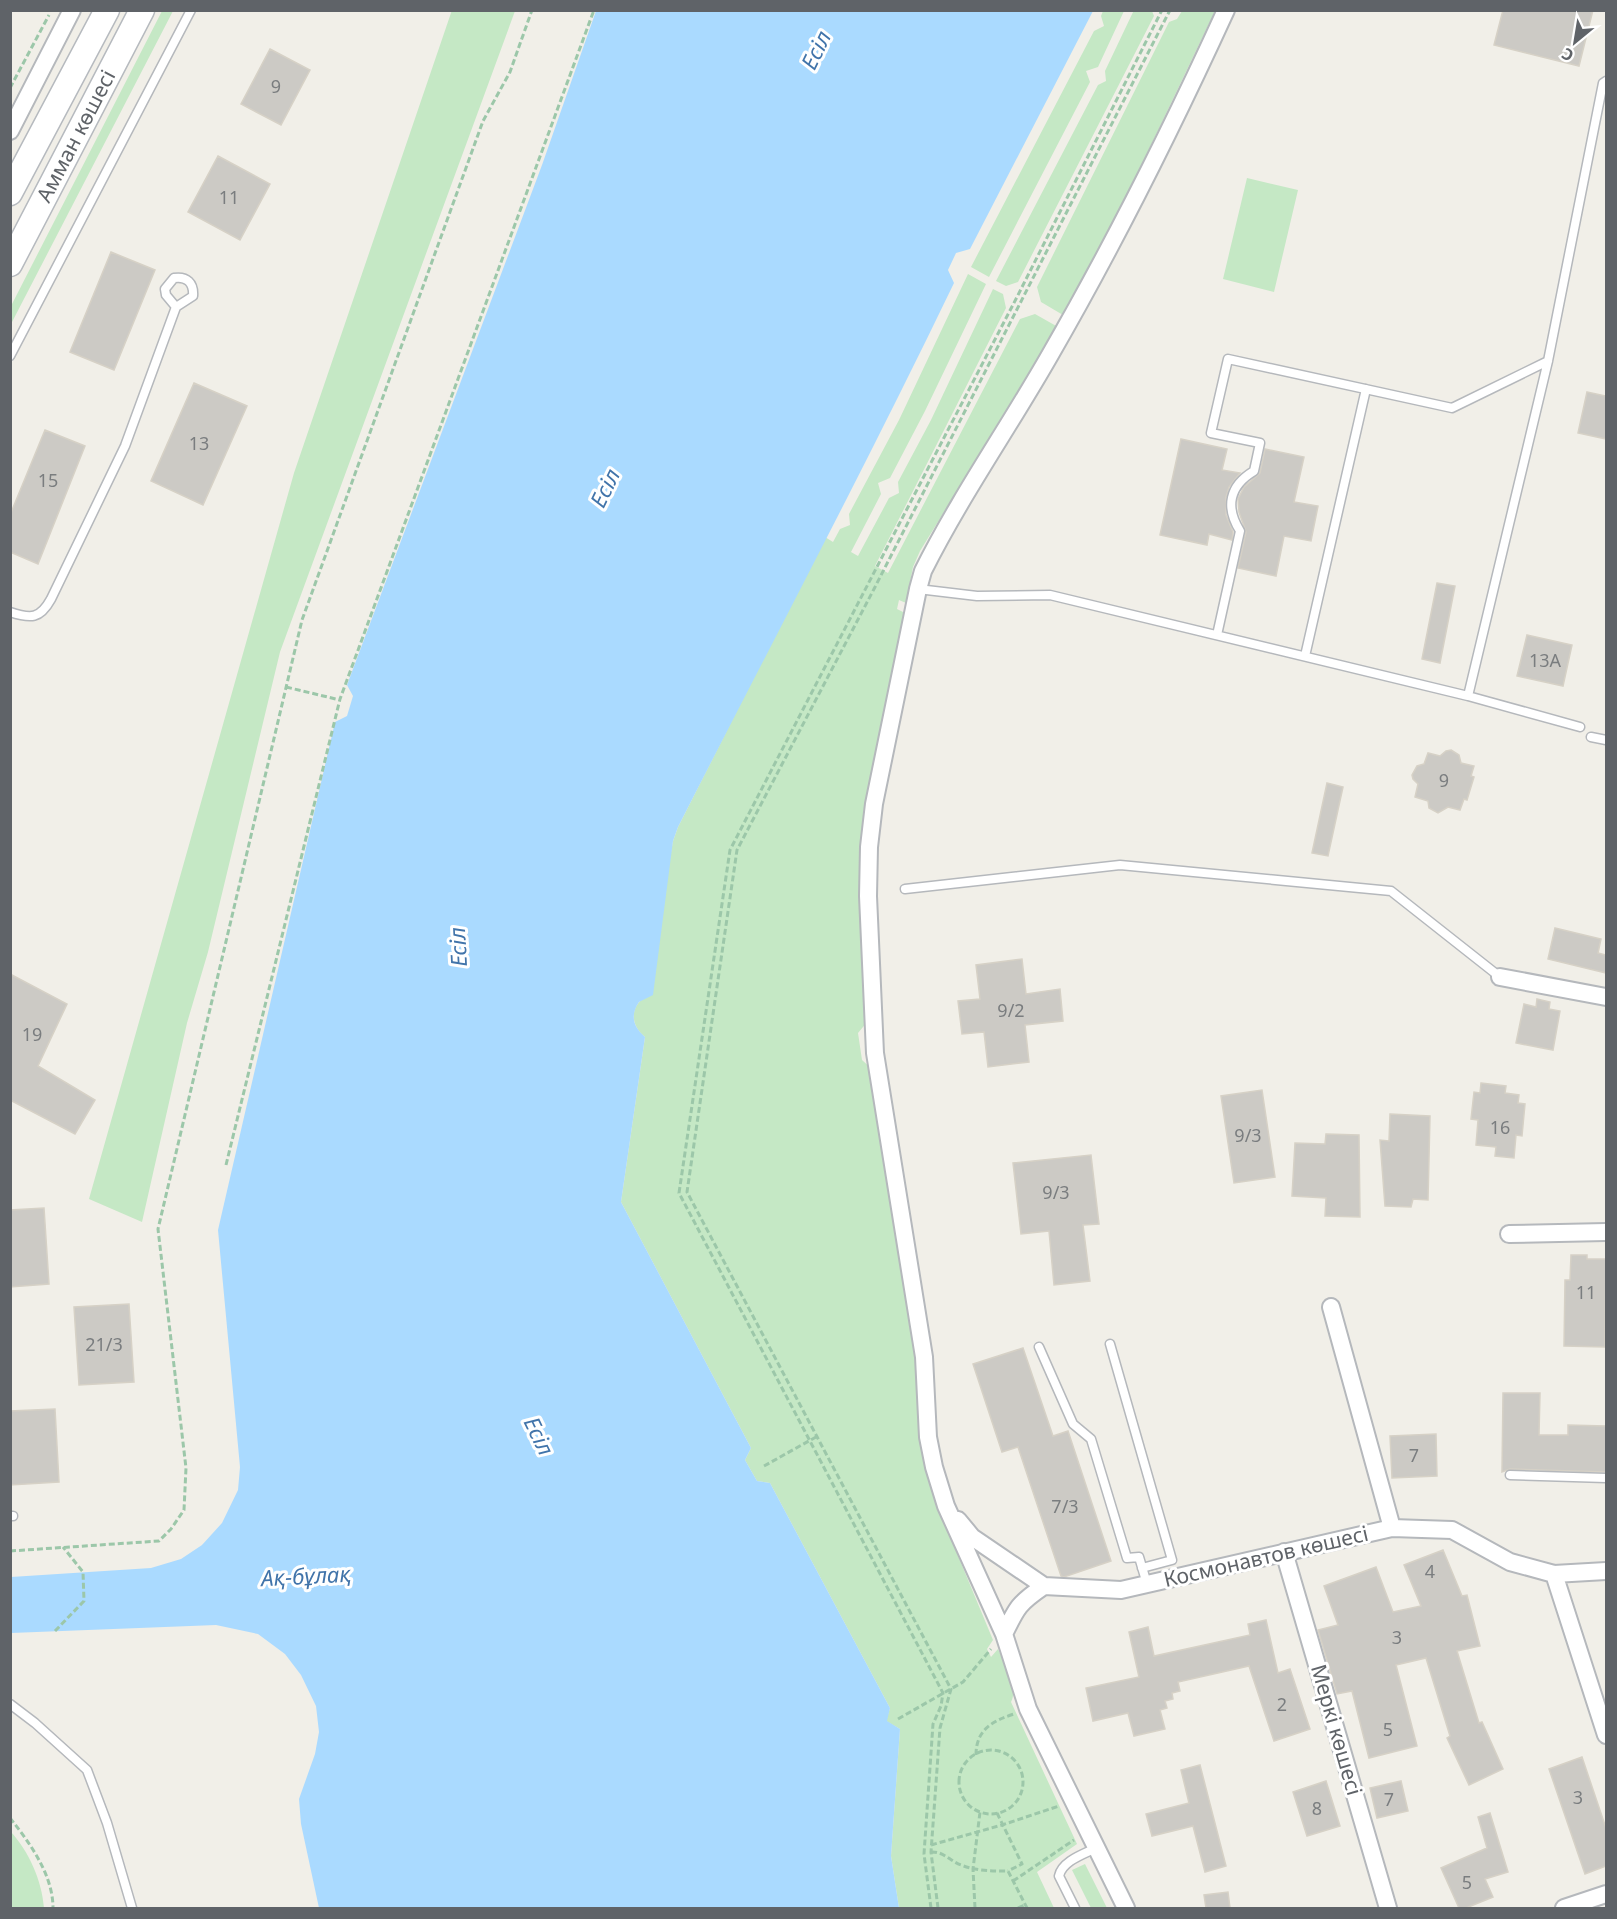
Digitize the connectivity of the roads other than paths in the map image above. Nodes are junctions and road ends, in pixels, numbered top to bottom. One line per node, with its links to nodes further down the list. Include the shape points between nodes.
1 (72, 10): 7 (street)
2 (106, 10): 8 (main road, Амман көшесі)
3 (142, 10): 9 (main road, Амман көшесі)
4 (191, 10): 11 (lane)
5 (1226, 10): 14 (street, via 1196,77 1093,277 932,554)
6 (1606, 81): 12 (lane)
7 (10, 131)
8 (10, 193)
9 (10, 264)
10 (176, 307): 15 (lane, via 126,446 45,610 29,617)
11 (10, 356)
12 (1548, 361): 13 (lane, via 1452,408); 18 (lane)
13 (1366, 389): 16 (lane, via 1227,359 1211,433 1260,443 1254,471 1242,478 1234,490 1233,520 1240,531); 17 (lane)
14 (918, 589): 16 (lane, via 977,596 1050,595); 32 (street, via 874,804 868,896 875,1053 924,1357 928,1437)
15 (10, 612)
16 (1217, 635): 17 (lane)
17 (1305, 657): 18 (lane)
18 (1468, 696): 19 (lane)
19 (1580, 727)
20 (1591, 737): 21 (lane)
21 (1606, 740)
22 (905, 890): 23 (lane, via 1120,865 1391,891)
23 (1500, 977): 24 (street)
24 (1606, 997)
25 (1606, 1232): 26 (street)
26 (1509, 1234)
27 (1331, 1307): 33 (street)
28 (1110, 1344): 37 (lane, via 1172,1560)
29 (1039, 1347): 37 (lane, via 1073,1424 1091,1439 1127,1558 1139,1557)
30 (1510, 1475): 31 (lane)
31 (1606, 1478)
32 (946, 1506): 38 (street, via 972,1537); 39 (street)
33 (1392, 1528): 34 (street, Космонавтов көшесі); 36 (street, Космонавтов көшесі, via 1452,1530 1510,1562)
34 (1284, 1552): 37 (street, Космонавтов көшесі); 48 (street, Меркі көшесі)
35 (1606, 1571): 36 (street, Космонавтов көшесі)
36 (1554, 1574): 41 (street)
37 (1145, 1576): 38 (street, Космонавтов көшесі, via 1121,1590)
38 (1044, 1586): 39 (street, via 1024,1599)
39 (1004, 1634): 42 (street, via 1028,1709)
40 (10, 1704): 45 (lane, via 87,1770)
41 (1606, 1735)
42 (1096, 1848): 46 (lane, via 1060,1871); 47 (street)
43 (1606, 1894): 44 (street)
44 (1574, 1907)
45 (132, 1908)
46 (1075, 1908)
47 (1126, 1908)
48 (1388, 1908)

